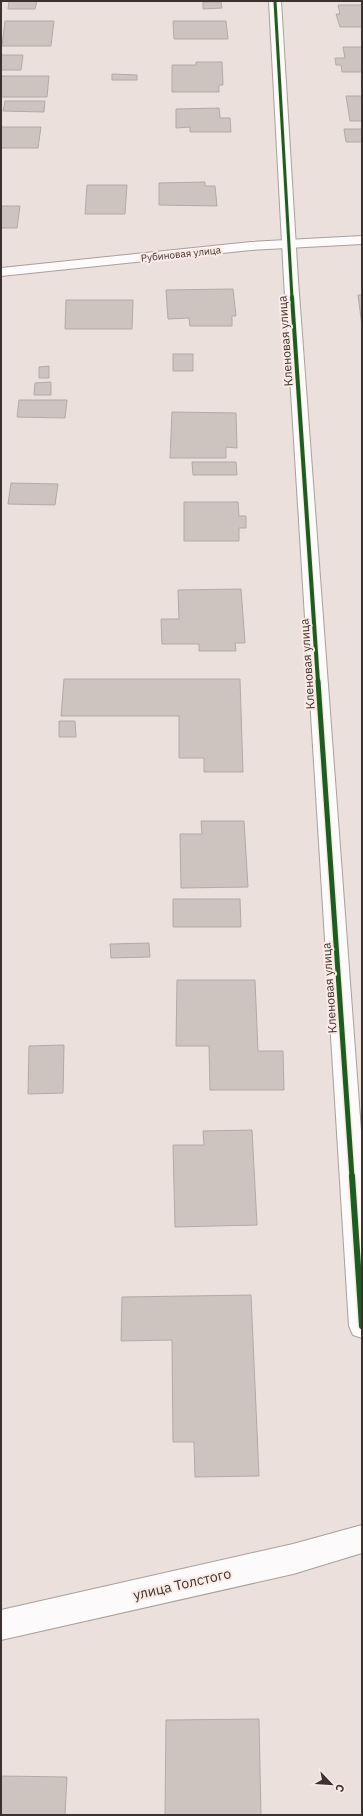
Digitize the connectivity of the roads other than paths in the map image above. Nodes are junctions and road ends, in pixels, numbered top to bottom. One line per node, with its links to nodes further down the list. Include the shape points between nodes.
1 (275, 1): 3 (street, Кленовая улица)
2 (362, 240): 3 (street, Рубиновая улица)
3 (289, 244): 4 (street, Рубиновая улица); 5 (street, Кленовая улица)
4 (1, 272)
5 (362, 1326)
6 (362, 1539): 7 (street, улица Толстого, via 293,1559)
7 (1, 1625)

